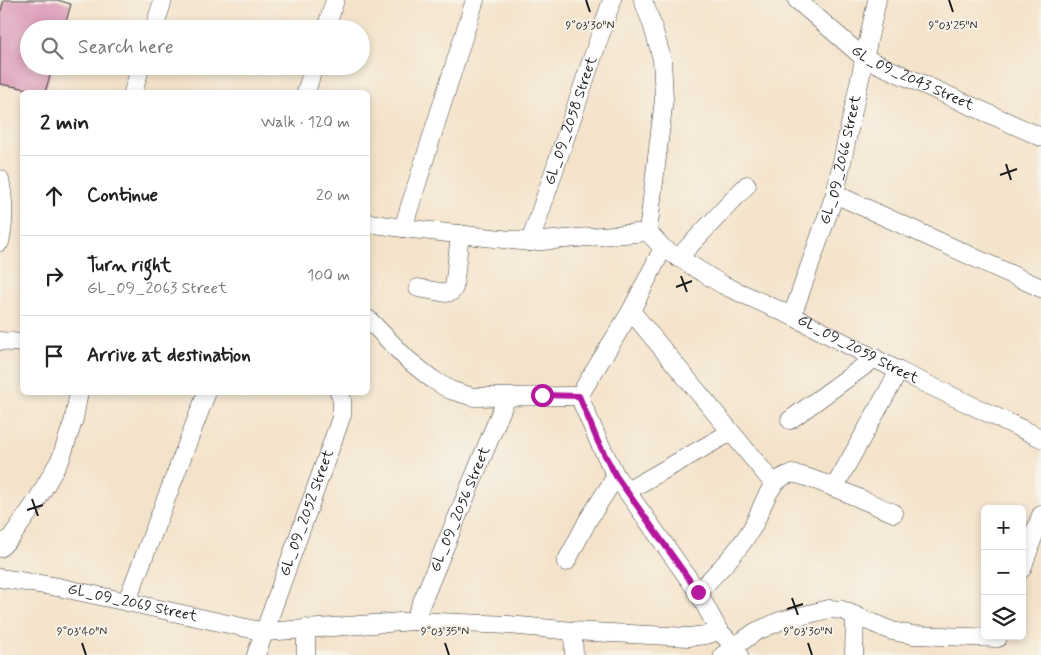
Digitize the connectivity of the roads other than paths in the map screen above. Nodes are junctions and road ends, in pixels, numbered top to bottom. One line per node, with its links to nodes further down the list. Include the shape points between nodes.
1 (163, 0): 8 (street)
2 (335, 0): 9 (street)
3 (475, 0): 20 (street)
4 (612, 0): 24 (street, GL_09_2058 Street)
5 (643, 0): 21 (street, via 662,59 664,99)
6 (797, 0): 10 (street, GL_09_2043 Street)
7 (877, 0): 10 (street, GL_09_2066 Street)
8 (157, 20)
9 (329, 20)
10 (864, 58): 15 (street, GL_09_2043 Street); 18 (street, GL_09_2066 Street)
11 (138, 75): 13 (street)
12 (311, 75): 14 (street)
13 (134, 90)
14 (307, 90)
15 (1041, 137)
16 (0, 179): 23 (street, via 3,214)
17 (747, 185): 26 (street)
18 (834, 194): 28 (street); 30 (street, GL_09_2066 Street)
19 (370, 222): 20 (street)
20 (403, 228): 22 (street)
21 (648, 232): 24 (street); 25 (street, GL_09_2059 Street)
22 (460, 234): 24 (street); 27 (street, via 451,292)
23 (0, 242)
24 (530, 242)
25 (663, 248): 26 (street, GL_09_2059 Street); 29 (street)
26 (678, 258): 30 (street, GL_09_2059 Street, via 723,285)
27 (418, 288)
28 (1041, 288)
29 (631, 311): 39 (street); 42 (street)
30 (792, 316): 34 (street, GL_09_2059 Street)
31 (370, 321): 40 (street, via 408,359 450,390 473,397)
32 (0, 341): 33 (street)
33 (20, 343)
34 (875, 358): 35 (street, GL_09_2059 Street); 41 (street)
35 (899, 370): 43 (street, GL_09_2059 Street); 46 (street)
36 (78, 395): 50 (street, via 61,458 36,502)
37 (206, 395): 55 (street)
38 (340, 395): 61 (street, GL_09_2052 Street, via 342,416)
39 (579, 396): 40 (street); 44 (street)
40 (507, 397): 57 (street, GL_09_2056 Street)
41 (790, 420)
42 (731, 432): 45 (street); 47 (street)
43 (1041, 438)
44 (616, 476): 47 (street); 52 (street)
45 (774, 484): 46 (street, via 793,474); 54 (street, via 752,529)
46 (834, 488): 48 (street)
47 (627, 490): 54 (street)
48 (894, 514)
49 (1041, 514): 51 (street)
50 (4, 541)
51 (1026, 557)
52 (566, 562)
53 (0, 578): 55 (street, GL_09_2069 Street)
54 (698, 592): 60 (street)
55 (127, 601): 61 (street, GL_09_2069 Street)
56 (854, 615): 62 (street, via 913,636); 63 (street, via 829,609 780,621 755,632); 67 (street)
57 (414, 622): 58 (street, GL_09_2069 Street); 59 (street, GL_09_2069 Street)
58 (306, 628): 61 (street, GL_09_2069 Street); 65 (street)
59 (573, 631): 60 (street, GL_09_2069 Street, via 688,637); 66 (street)
60 (719, 631): 63 (street)
61 (265, 632): 64 (street, GL_09_2052 Street)
62 (997, 643)
63 (732, 652)
64 (256, 655)
65 (306, 655)
66 (574, 655)
67 (854, 655)

